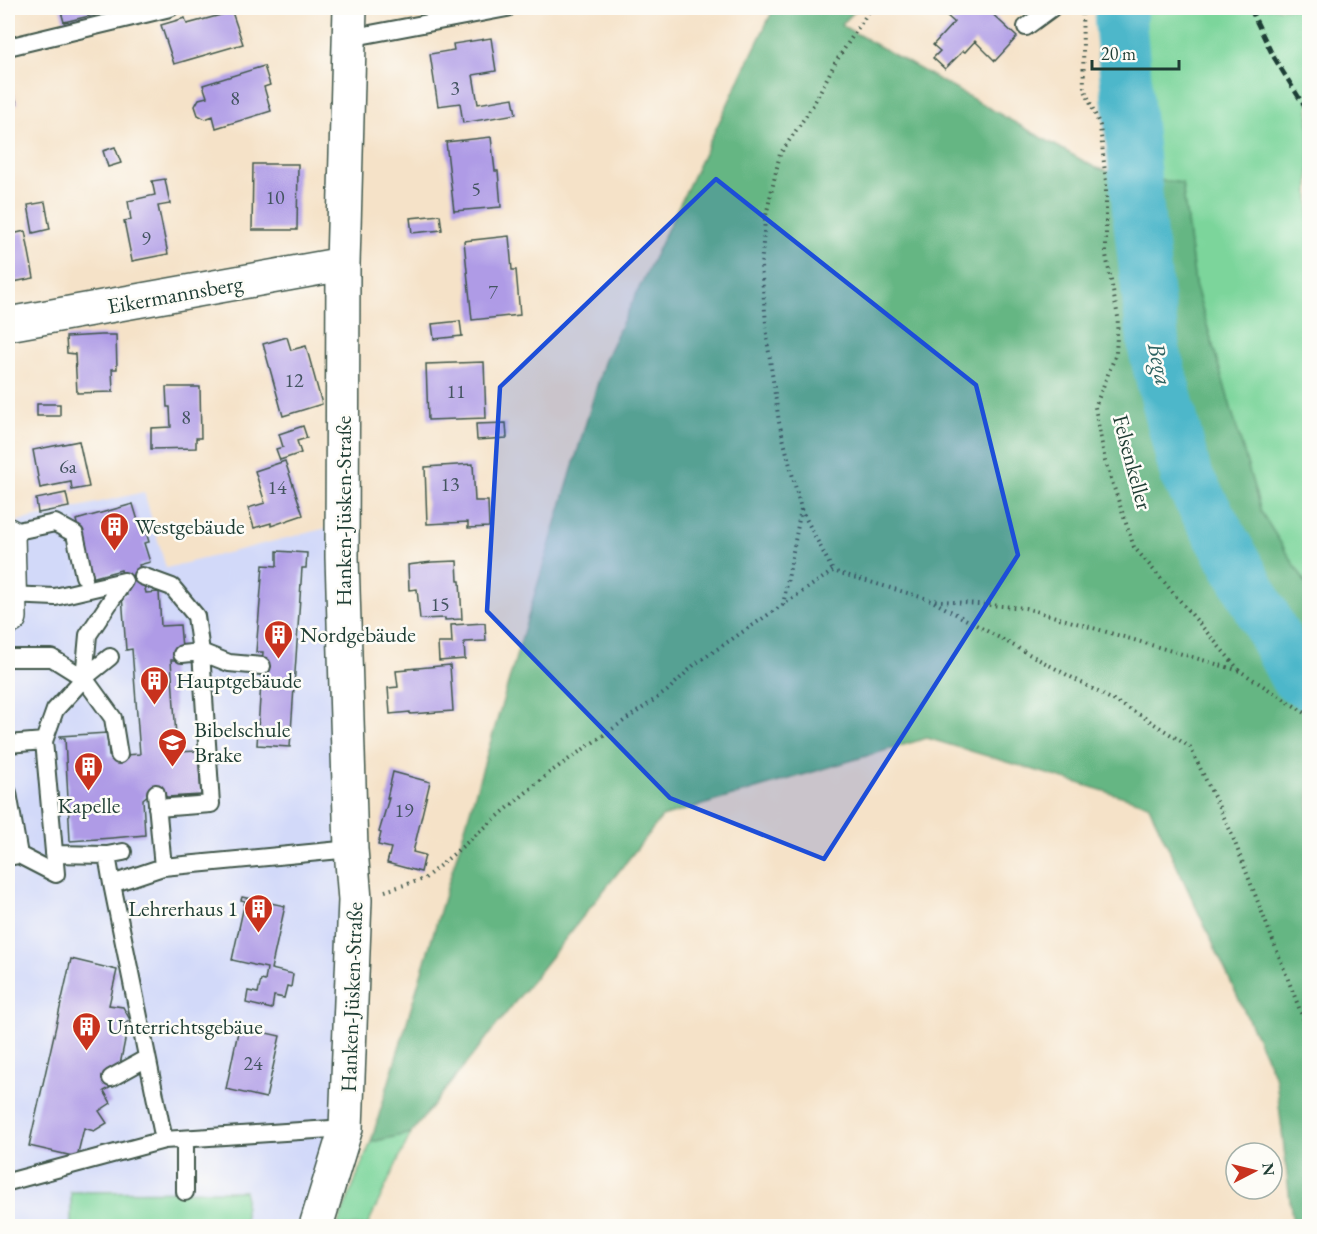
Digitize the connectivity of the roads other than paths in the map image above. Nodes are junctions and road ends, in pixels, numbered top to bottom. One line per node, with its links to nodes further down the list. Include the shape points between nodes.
1 (170, 8): 6 (lane)
2 (507, 8): 4 (lane)
3 (1052, 8): 5 (lane)
4 (349, 23): 7 (street, Hanken-Jüsken-Straße)
5 (1026, 27)
6 (8, 47)
7 (343, 264): 8 (street, Eikermannsberg); 23 (street, Hanken-Jüsken-Straße, via 342,556)
8 (8, 324)
9 (8, 534): 10 (lane, via 55,523 75,534); 12 (street)
10 (84, 576)
11 (142, 576): 13 (lane, via 172,588 196,616)
12 (9, 616): 18 (lane, via 55,597 124,581 88,635)
13 (201, 652): 14 (lane); 17 (lane, via 229,663); 26 (lane, via 211,804 156,801)
14 (182, 654)
15 (110, 657): 18 (lane)
16 (8, 658): 18 (lane, via 52,658)
17 (262, 666)
18 (84, 678): 19 (lane, via 55,710); 21 (lane, via 113,718)
19 (44, 741): 20 (lane); 24 (lane)
20 (8, 744)
21 (119, 755)
22 (8, 793): 25 (lane)
23 (351, 849): 26 (lane); 30 (street, Hanken-Jüsken-Straße, via 355,900)
24 (54, 854): 25 (lane, via 56,874); 27 (lane, via 115,854)
25 (13, 856)
26 (163, 867): 27 (lane)
27 (112, 884): 28 (lane)
28 (147, 1058): 29 (lane); 32 (lane)
29 (111, 1078)
30 (346, 1128): 31 (lane); 35 (street, Hanken-Jüsken-Straße)
31 (185, 1139): 32 (lane); 34 (lane)
32 (164, 1140): 33 (lane)
33 (8, 1182)
34 (185, 1192)
35 (316, 1227)

